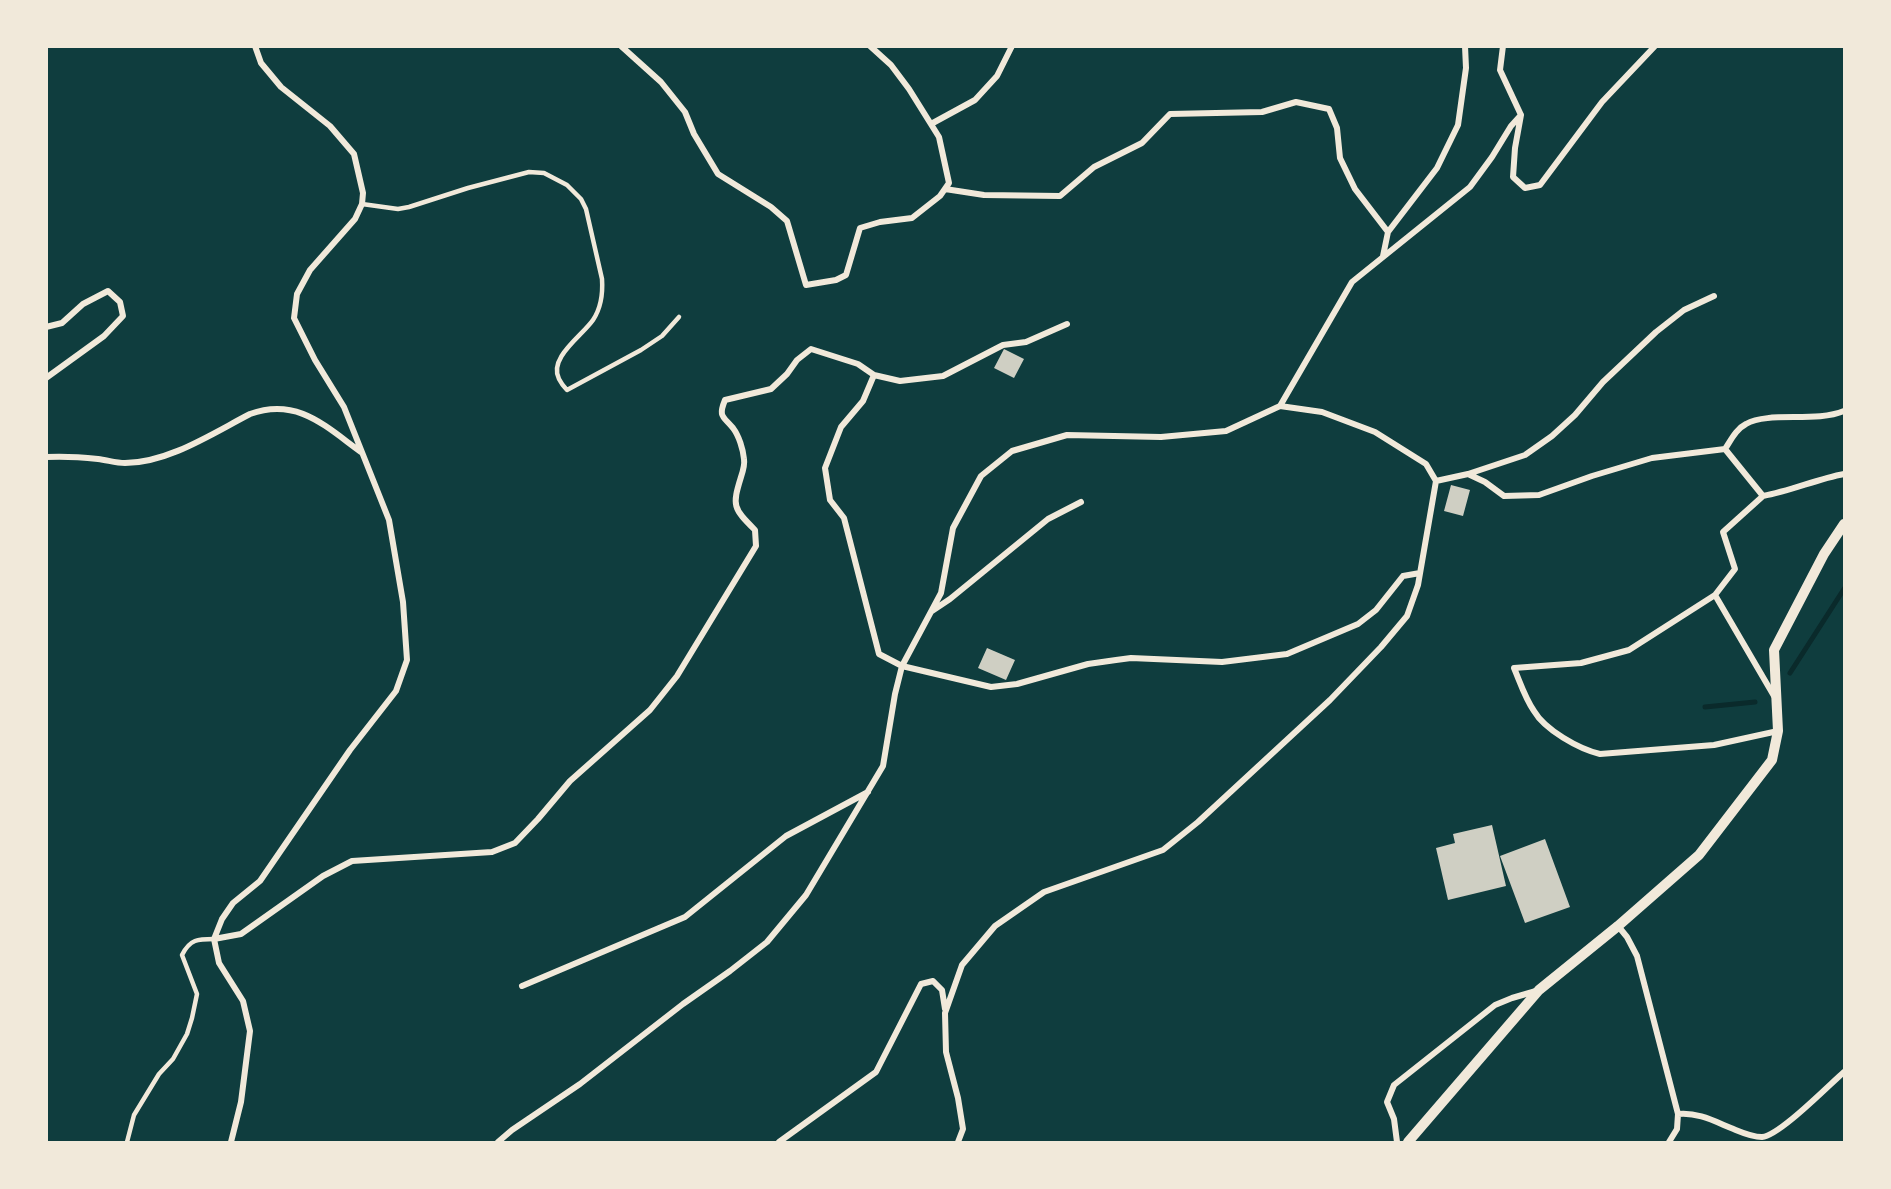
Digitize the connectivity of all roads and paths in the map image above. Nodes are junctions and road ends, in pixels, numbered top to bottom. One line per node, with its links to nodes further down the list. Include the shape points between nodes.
1 (255, 46): 11 (street, via 261,63 281,87 330,126 354,154)
2 (621, 46): 10 (street, via 661,81 685,112 718,174 787,221 806,285 846,275 860,228 912,218)
3 (870, 46): 9 (street, via 891,65)
4 (1012, 46): 9 (street, via 997,76 975,100)
5 (1465, 46): 12 (street, via 1458,125 1437,168)
6 (1503, 46): 8 (street, via 1500,70)
7 (1655, 46): 8 (street, via 1602,102 1540,185 1525,189 1513,177)
8 (1521, 115): 13 (street, via 1470,187)
9 (931, 124): 10 (street, via 939,137 949,183)
10 (945, 189): 12 (street, via 984,195 1060,196 1094,167 1142,142 1170,114 1262,112 1296,102 1329,109 1337,128 1340,158 1355,189)
11 (362, 204): 15 (lane, via 409,207 528,171 544,173 567,185 586,209 603,289 592,321 557,364 558,378 567,390 641,350 662,336); 23 (street, via 355,219 310,270 297,294 294,318 344,407)
12 (1388, 232): 13 (street)
13 (1383, 257): 20 (street, via 1352,282)
14 (1714, 296): 25 (street, via 1684,310 1656,332 1552,436 1525,455)
15 (679, 317)
16 (1067, 324): 18 (street, via 1026,342 1003,345 943,376 900,381)
17 (46, 327): 19 (street, via 62,323 83,304 108,291 120,302 123,316 111,330)
18 (874, 375): 34 (street, via 863,401 841,427 825,468 830,500 844,518 879,654); 39 (street, via 858,364 811,349 771,389 725,400 723,418 734,429 745,462 735,499 740,515 755,530 756,546 677,676 650,710 570,781 515,843 492,852 352,861 323,876 241,934)
19 (46, 378)
20 (1280, 406): 27 (street, via 1322,412 1375,432 1426,464); 33 (street, via 1226,431 1161,437 1067,435 1012,450 981,476 953,528 941,593)
21 (1845, 411): 22 (street, via 1819,418 1747,423 1737,430)
22 (1725, 449): 25 (street, via 1652,458 1539,495 1504,496); 28 (street)
23 (362, 452): 24 (street, via 314,418 279,408 250,414 162,457 148,460 125,463); 39 (street, via 389,520 407,660 396,691 260,881 233,903)
24 (46, 457)
25 (1468, 474): 27 (street)
26 (1845, 474): 28 (street)
27 (1436, 481): 31 (street)
28 (1763, 496): 32 (street, via 1723,532 1735,569)
29 (1081, 502): 33 (street, via 1048,519)
30 (1845, 524): 35 (street, via 1824,554 1774,650)
31 (1420, 573): 34 (street, via 1403,576 1376,610 1358,624 1287,654 1222,662 1131,658 990,687); 42 (street, via 1407,616 1381,647 1207,814 1163,850 1044,892 995,926 962,965)
32 (1715, 596): 35 (street); 36 (street, via 1629,650 1581,663 1514,668 1523,691 1535,713 1554,731 1600,754 1714,745)
33 (932, 611): 34 (street)
34 (903, 666): 37 (street, via 883,766)
35 (1776, 700): 36 (street)
36 (1778, 731): 38 (street, via 1772,760 1699,855)
37 (868, 792): 40 (street, via 786,836 685,916); 47 (street, via 806,895 767,942)
38 (1618, 926): 41 (street); 44 (street, via 1637,956)
39 (214, 939): 45 (lane, via 196,939 182,955 197,994 192,1018 173,1059 134,1115); 46 (street, via 219,963 243,1001 250,1031 241,1102)
40 (522, 986)
41 (1539, 990): 50 (street, via 1495,1005 1394,1085 1387,1102); 51 (street)
42 (945, 1013): 48 (street, via 942,990 933,981 921,984 876,1072); 49 (street, via 946,1052 963,1129)
43 (1845, 1072): 44 (street, via 1779,1130 1765,1137 1751,1136 1702,1116)
44 (1678, 1114): 52 (street, via 1677,1129)
45 (128, 1143)
46 (231, 1143)
47 (498, 1143)
48 (780, 1143)
49 (958, 1143)
50 (1397, 1143)
51 (1408, 1143)
52 (1669, 1143)

